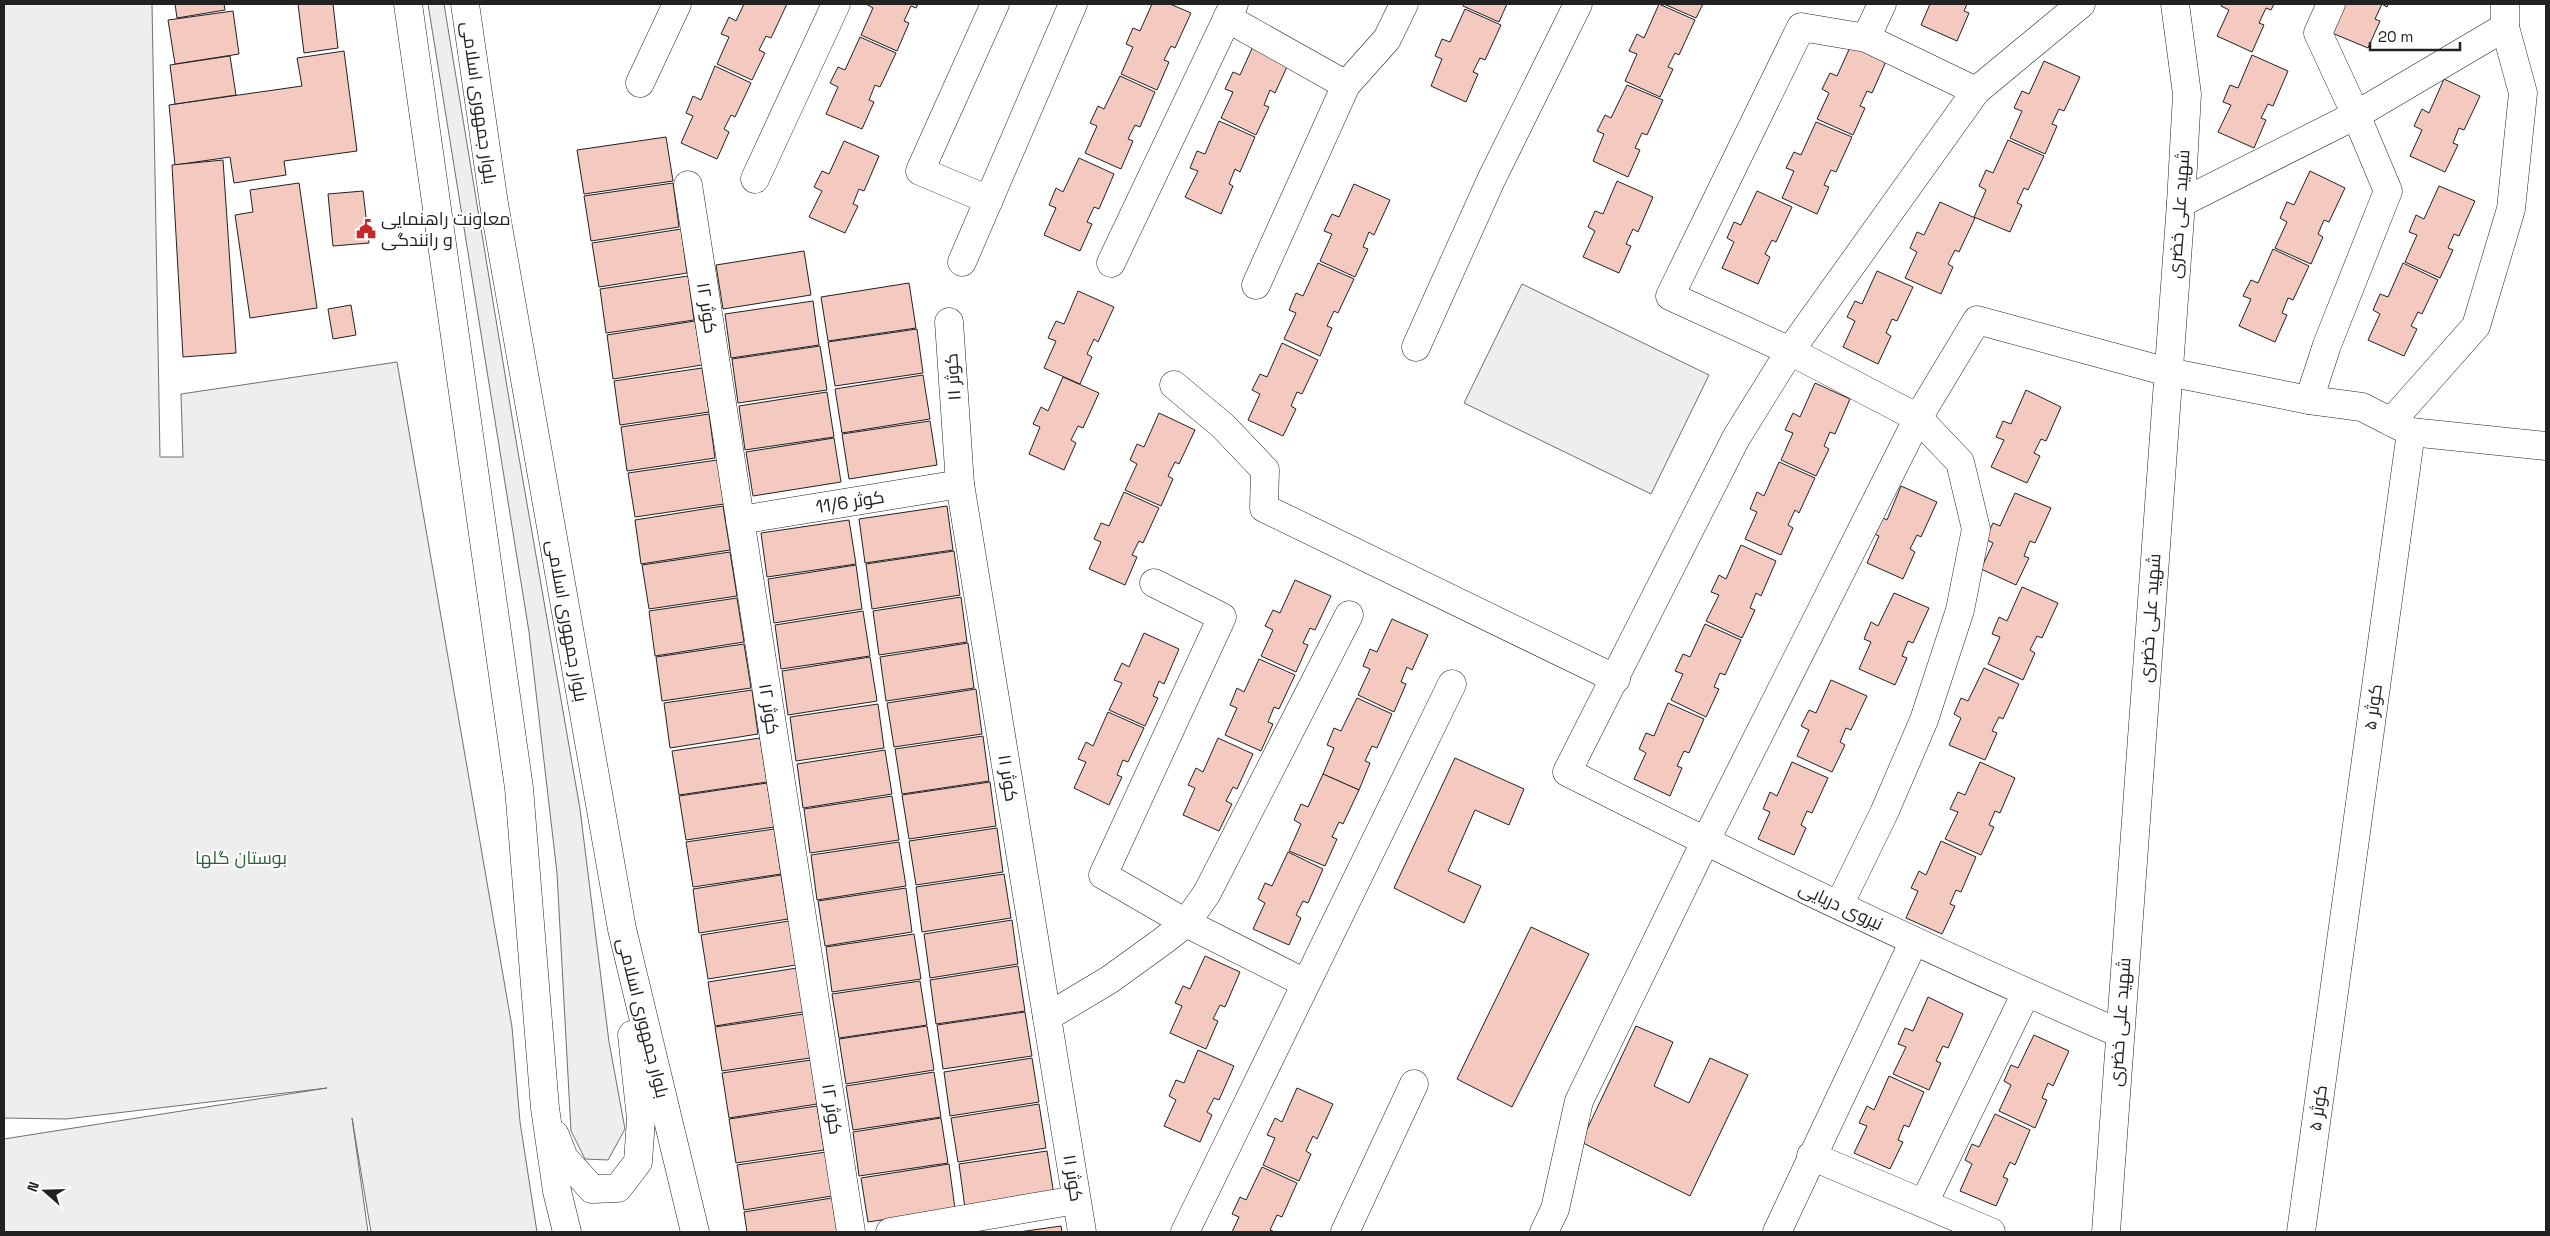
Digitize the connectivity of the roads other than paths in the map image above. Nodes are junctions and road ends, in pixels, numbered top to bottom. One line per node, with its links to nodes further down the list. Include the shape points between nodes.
1 (408, 4): 52 (street, via 519,788)
2 (465, 4): 45 (street, بلوار جمهوری اسلامی, via 494,204)
3 (677, 4): 16 (street)
4 (836, 4): 20 (street)
5 (995, 4): 22 (street, via 920,171)
6 (1073, 4): 22 (street)
7 (1404, 4): 17 (street, via 1387,39)
8 (1578, 4): 28 (street, via 1492,180)
9 (1882, 4): 15 (street)
10 (2081, 4): 18 (street)
11 (2175, 4): 23 (street, شهید علی خضری, via 2187,94)
12 (2331, 4): 19 (street, via 2318,33)
13 (1230, 11): 17 (street); 25 (street)
14 (2505, 16): 19 (street); 34 (street, via 2523,93 2511,209 2476,326)
15 (1866, 38): 18 (street); 29 (street, via 1801,28 1670,296)
16 (640, 83)
17 (1346, 85): 26 (street)
18 (1976, 91): 29 (street)
19 (2356, 115): 23 (street); 32 (street, via 2388,191 2326,345)
20 (755, 179)
21 (688, 185): 37 (street, کوثر ۱۲)
22 (989, 200): 24 (street)
23 (2181, 203): 30 (street, شهید علی خضری)
24 (962, 262)
25 (1112, 263)
26 (1256, 285)
27 (949, 322): 36 (street, کوثر ۱۱)
28 (1416, 347)
29 (1790, 351): 33 (street); 40 (street, via 1736,438)
30 (2168, 372): 32 (street); 33 (street, via 1977,320); 50 (street, شهید علی خضری)
31 (1174, 386): 40 (street, via 1223,426 1265,470 1264,508)
32 (2309, 400): 34 (street, via 2362,407)
33 (1918, 418): 42 (street); 43 (street, via 1960,462 1976,529 1960,610 1924,720)
34 (2401, 427): 35 (street); 67 (street, کوثر ۵)
35 (2546, 446)
36 (960, 484): 37 (street, کوثر 11/6); 49 (street, کوثر ۱۱)
37 (740, 520): 58 (street, کوثر ۱۲)
38 (1154, 583): 44 (street, via 1222,617 1103,874)
39 (1348, 615): 44 (street, via 1206,893)
40 (1616, 679): 42 (street, نیروی دریایی, via 1567,772)
41 (1452, 684): 47 (street)
42 (1706, 842): 43 (street, نیروی دریایی); 63 (street, via 1579,1101 1555,1208)
43 (1839, 905): 46 (street, نیروی دریایی)
44 (1186, 923): 47 (street); 49 (street, via 1109,980)
45 (622, 929): 52 (street, via 641,1119 638,1162 618,1188 592,1189 564,1158); 57 (street, بلوار جمهوری اسلامی)
46 (1914, 941): 48 (street, نیروی دریایی); 53 (street)
47 (1305, 983): 61 (street)
48 (2026, 993): 50 (street, نیروی دریایی); 55 (street)
49 (1047, 1017): 54 (street, کوثر ۱۱)
50 (2119, 1033): 66 (street, شهید علی خضری)
51 (1414, 1084): 62 (street)
52 (545, 1108): 56 (street, via 557,1191)
53 (1811, 1156): 55 (street); 64 (street)
54 (1076, 1200): 59 (street); 60 (street, کوثر ۱۱)
55 (1924, 1203): 65 (street)
56 (567, 1232)
57 (695, 1232)
58 (852, 1232)
59 (890, 1232)
60 (1082, 1232)
61 (1185, 1232)
62 (1346, 1232)
63 (1544, 1232)
64 (1777, 1232)
65 (1991, 1232)
66 (2106, 1232)
67 (2301, 1232)

